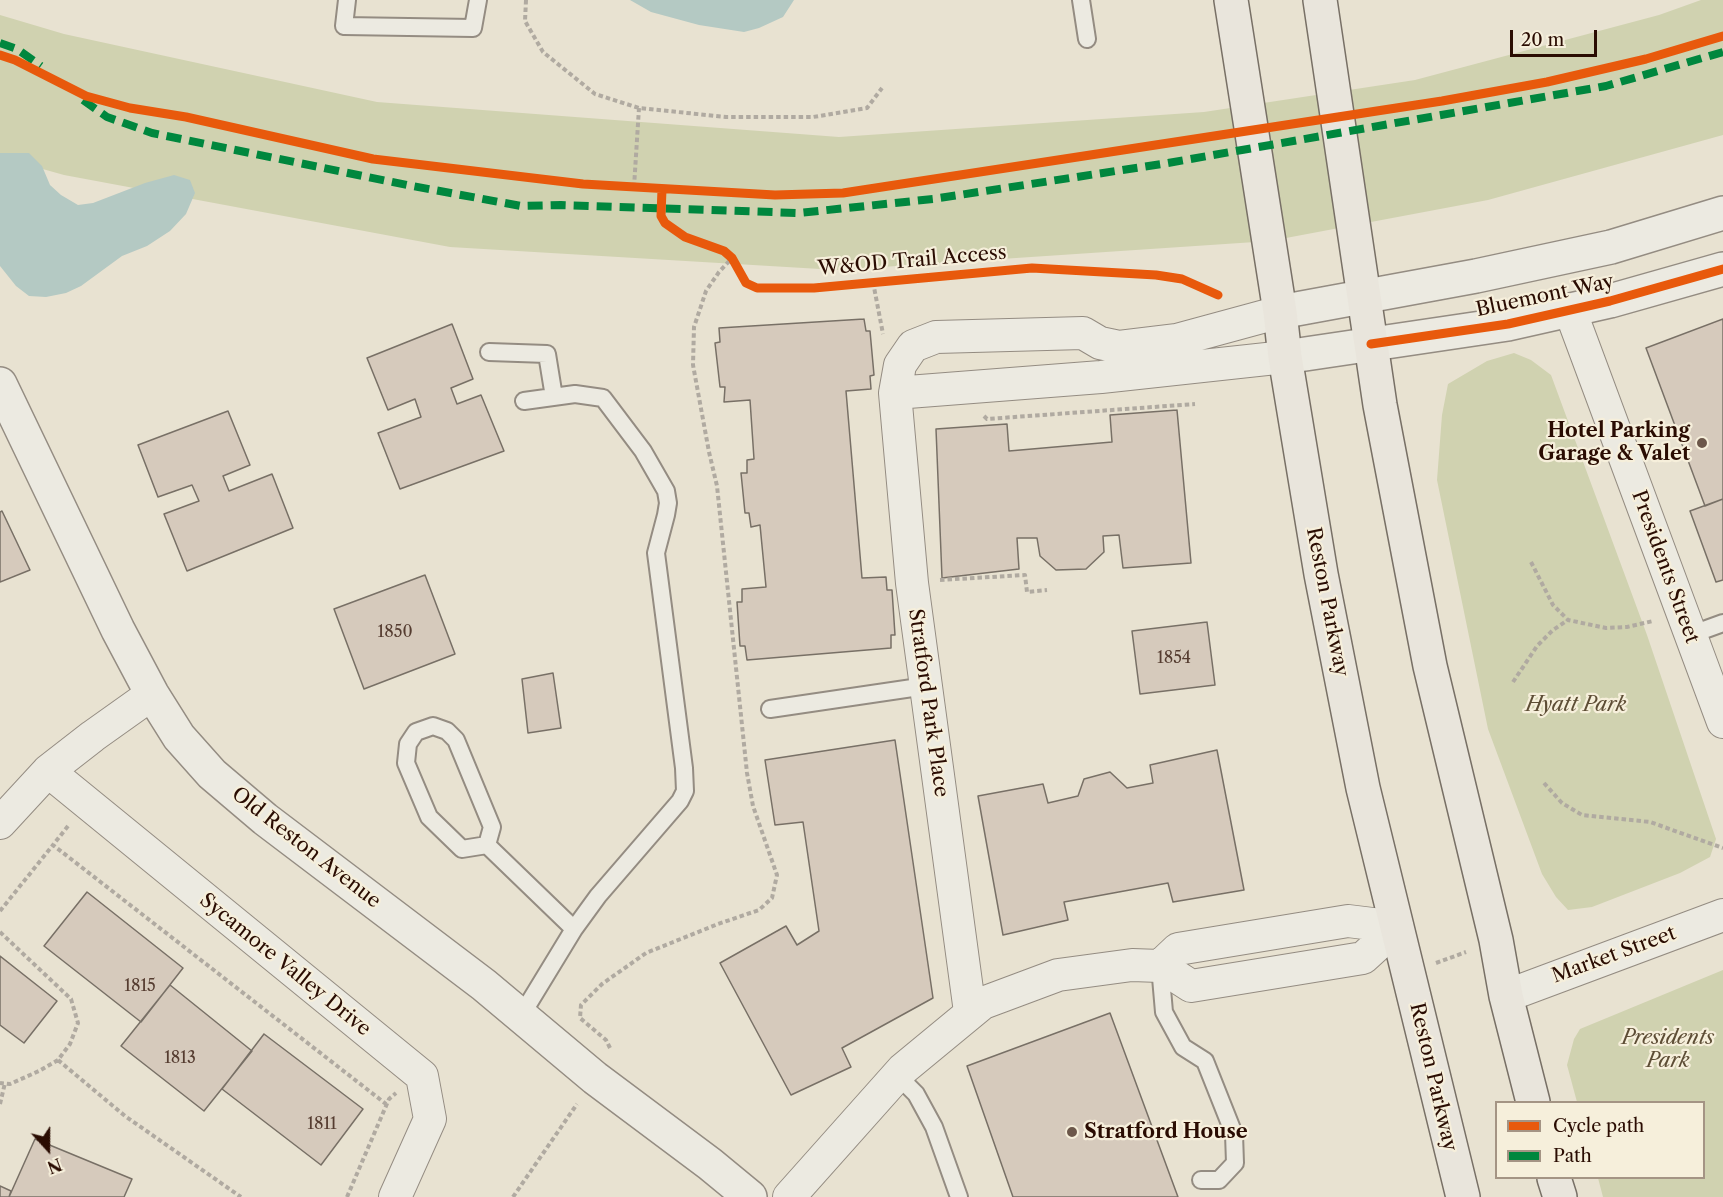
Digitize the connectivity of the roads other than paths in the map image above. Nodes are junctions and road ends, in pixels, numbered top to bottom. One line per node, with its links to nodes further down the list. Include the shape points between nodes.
1 (347, 0): 2 (lane, via 345,27 473,28)
2 (478, 0)
3 (1081, 0): 7 (lane)
4 (1209, 0): 8 (main road, via 1216,6)
5 (1231, 0): 8 (main road, Reston Parkway)
6 (1320, 0): 11 (main road)
7 (1087, 39)
8 (1240, 55): 13 (main road, Reston Parkway)
9 (1723, 213): 11 (street, Bluemont Way, via 1611,247)
10 (1723, 269): 12 (street, Bluemont Way)
11 (1364, 296): 13 (street, Bluemont Way); 14 (main road)
12 (1570, 310): 14 (street, Bluemont Way, via 1508,324); 23 (street, Presidents Street)
13 (1280, 312): 16 (main road, Reston Parkway); 17 (street, Stratford Park Place, via 1177,340 1119,347)
14 (1371, 344): 16 (street, Bluemont Way); 35 (main road, via 1430,666)
15 (489, 352): 20 (lane, via 547,354)
16 (1285, 357): 17 (street, Stratford Park Place); 32 (main road, Reston Parkway, via 1321,574 1364,788)
17 (1101, 360): 19 (street, Stratford Park Place); 19 (street, Stratford Park Place, via 1083,333 936,337 913,346 900,365)
18 (0, 384): 25 (street, Old Reston Avenue)
19 (895, 393): 24 (street, Stratford Park Place, via 912,583)
20 (554, 397): 21 (lane); 33 (lane, via 575,394 603,398 643,451 666,491 668,503 656,553 685,791)
21 (524, 401)
22 (1723, 623): 23 (lane)
23 (1690, 634): 27 (street, Presidents Street)
24 (926, 686): 26 (lane); 36 (street, Stratford Park Place)
25 (152, 694): 28 (street); 37 (street, Old Reston Avenue, via 179,737 212,774)
26 (770, 709)
27 (1723, 722)
28 (48, 771): 29 (street); 42 (street, Sycamore Valley Drive, via 422,1076 430,1119)
29 (0, 823)
30 (487, 845): 30 (lane, via 492,827 456,740 447,731 433,726 416,732 408,744 406,764 429,817 462,849); 33 (lane)
31 (1723, 915): 35 (street, Market Street)
32 (1397, 927): 34 (street, via 1348,921 1178,949); 46 (main road, Reston Parkway)
33 (574, 929): 37 (lane)
34 (1160, 966): 36 (street, via 1132,965 1058,975 983,1003); 41 (lane, via 1164,1012 1183,1047 1205,1061 1234,1134 1235,1163 1219,1180)
35 (1506, 996): 39 (main road)
36 (970, 1012): 38 (street)
37 (521, 1016): 43 (street, Old Reston Avenue)
38 (898, 1076): 44 (street); 45 (lane, via 916,1094 934,1127)
39 (1533, 1101)
40 (1554, 1179): 47 (main road)
41 (1201, 1180)
42 (395, 1197)
43 (750, 1197)
44 (789, 1197)
45 (959, 1197)
46 (1463, 1197)
47 (1560, 1197)

